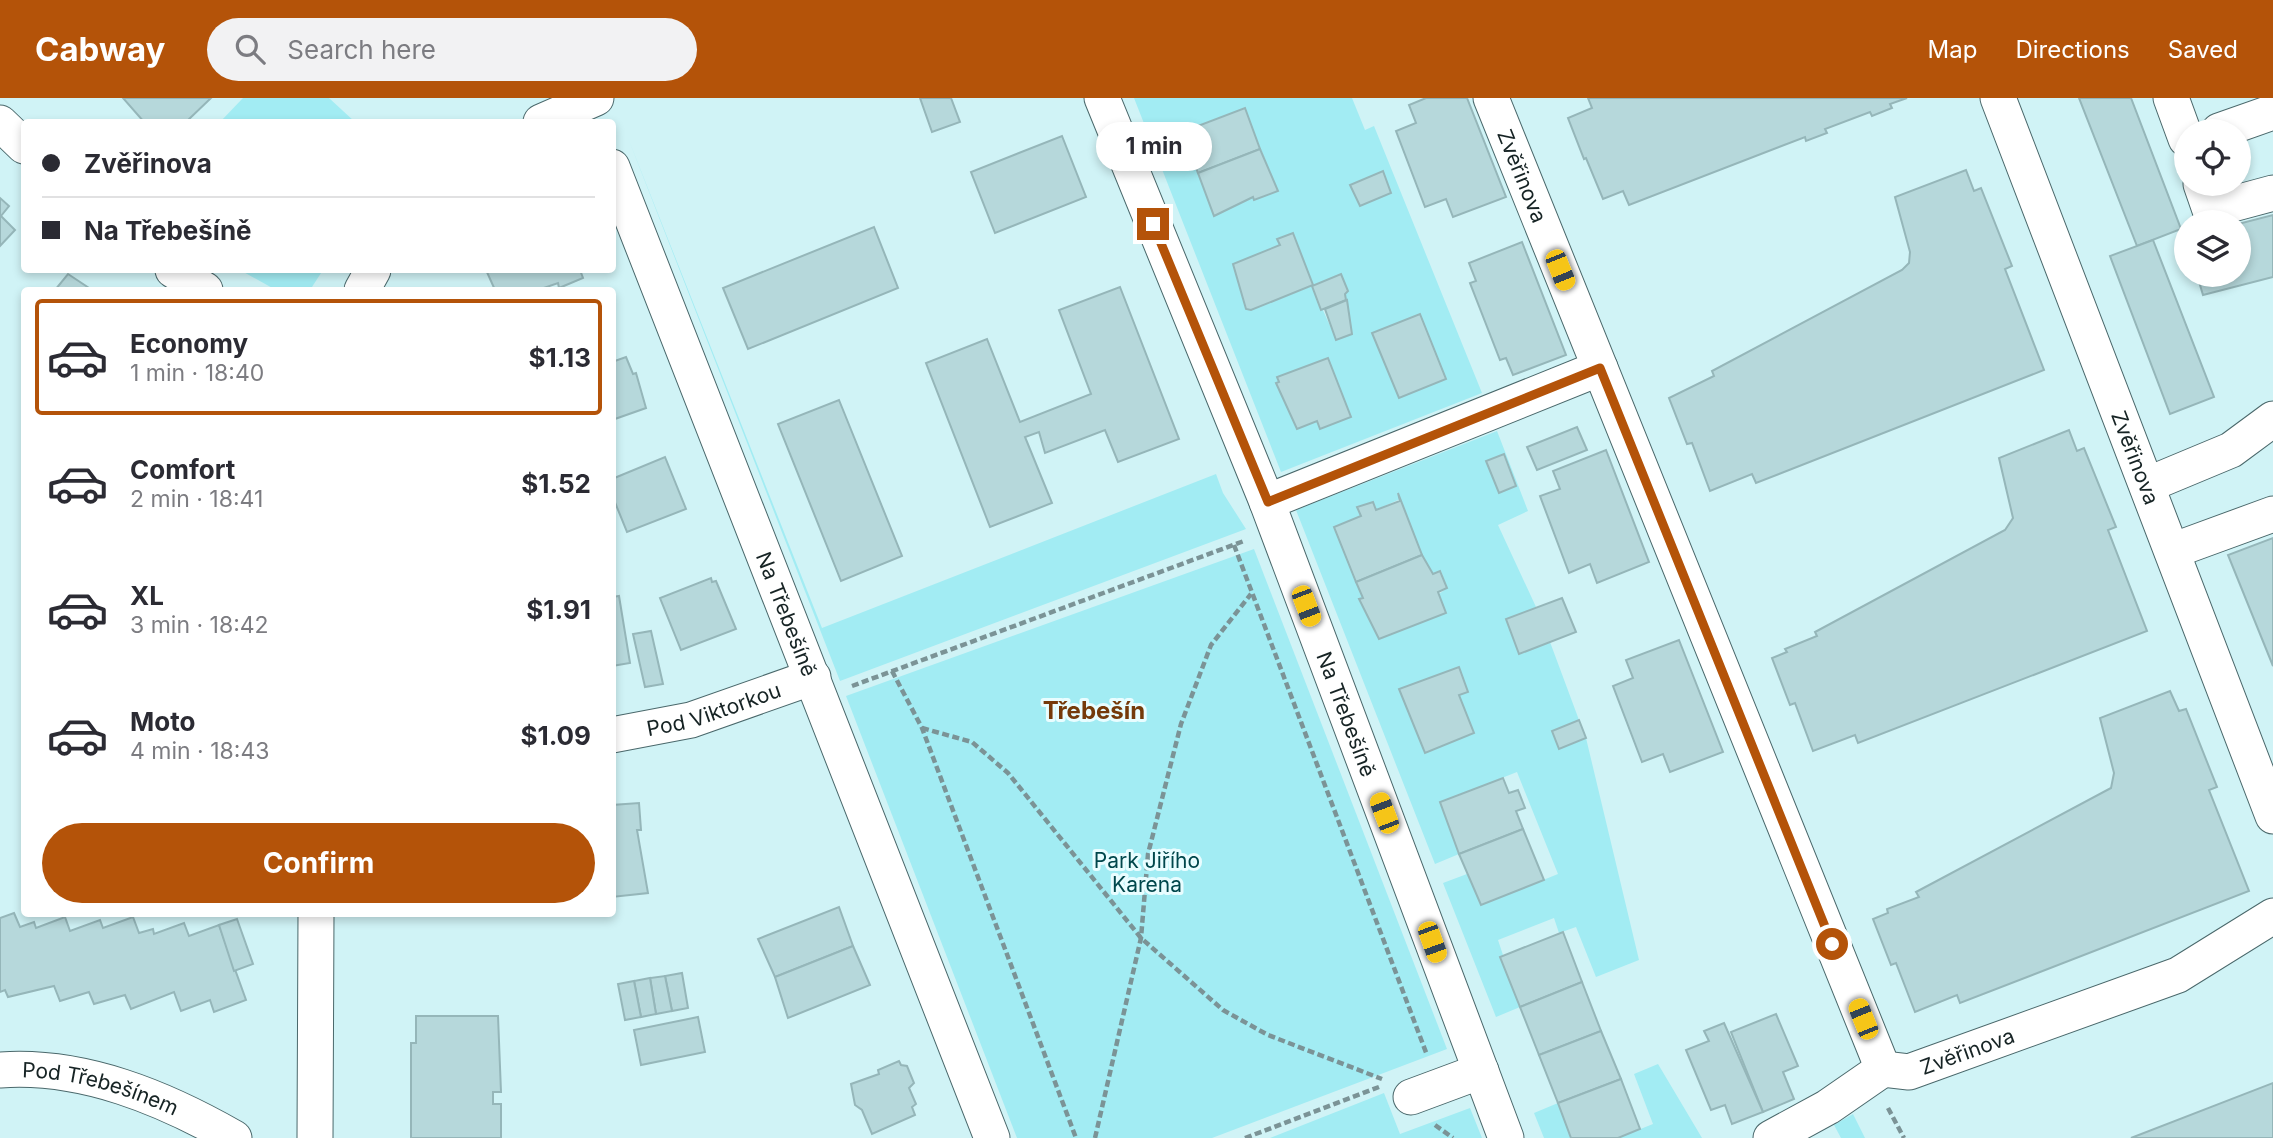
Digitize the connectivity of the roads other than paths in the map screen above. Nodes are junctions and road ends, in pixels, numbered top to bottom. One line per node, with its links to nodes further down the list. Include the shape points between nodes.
1 (1102, 98): 21 (street, Na Třebešíně)
2 (1491, 98): 17 (street, Zvěřinova)
3 (1998, 98): 19 (street, Zvěřinova)
4 (2171, 98): 8 (street)
5 (590, 105): 7 (street)
6 (2273, 112): 9 (street)
7 (550, 119)
8 (2179, 119)
9 (2251, 120)
10 (0, 124): 11 (street)
11 (21, 143)
12 (616, 177): 23 (street, Na Třebešíně)
13 (2273, 192): 14 (street, via 2210,210)
14 (2205, 196)
15 (178, 273): 16 (street)
16 (200, 287)
17 (1600, 368): 21 (street); 28 (street, Zvěřinova)
18 (2273, 419): 19 (street, via 2231,450)
19 (2147, 485): 22 (street, Zvěřinova)
20 (2273, 514): 22 (street)
21 (1272, 515): 30 (street, Na Třebešíně)
22 (2172, 551): 25 (street, Zvěřinova)
23 (818, 688): 24 (street, Pod Viktorkou); 34 (street, Na Třebešíně)
24 (616, 734)
25 (2273, 816)
26 (2273, 916): 28 (street, Zvěřinova, via 2178,975 1909,1072)
27 (316, 917): 33 (street)
28 (1883, 1069): 36 (street, via 1828,1107)
29 (0, 1070): 32 (street, Pod Třebešínem, via 45,1070 110,1083 186,1111)
30 (1481, 1071): 31 (street); 35 (street, Na Třebešíně)
31 (1426, 1092)
32 (234, 1138)
33 (314, 1138)
34 (992, 1138)
35 (1506, 1138)
36 (1771, 1138)

